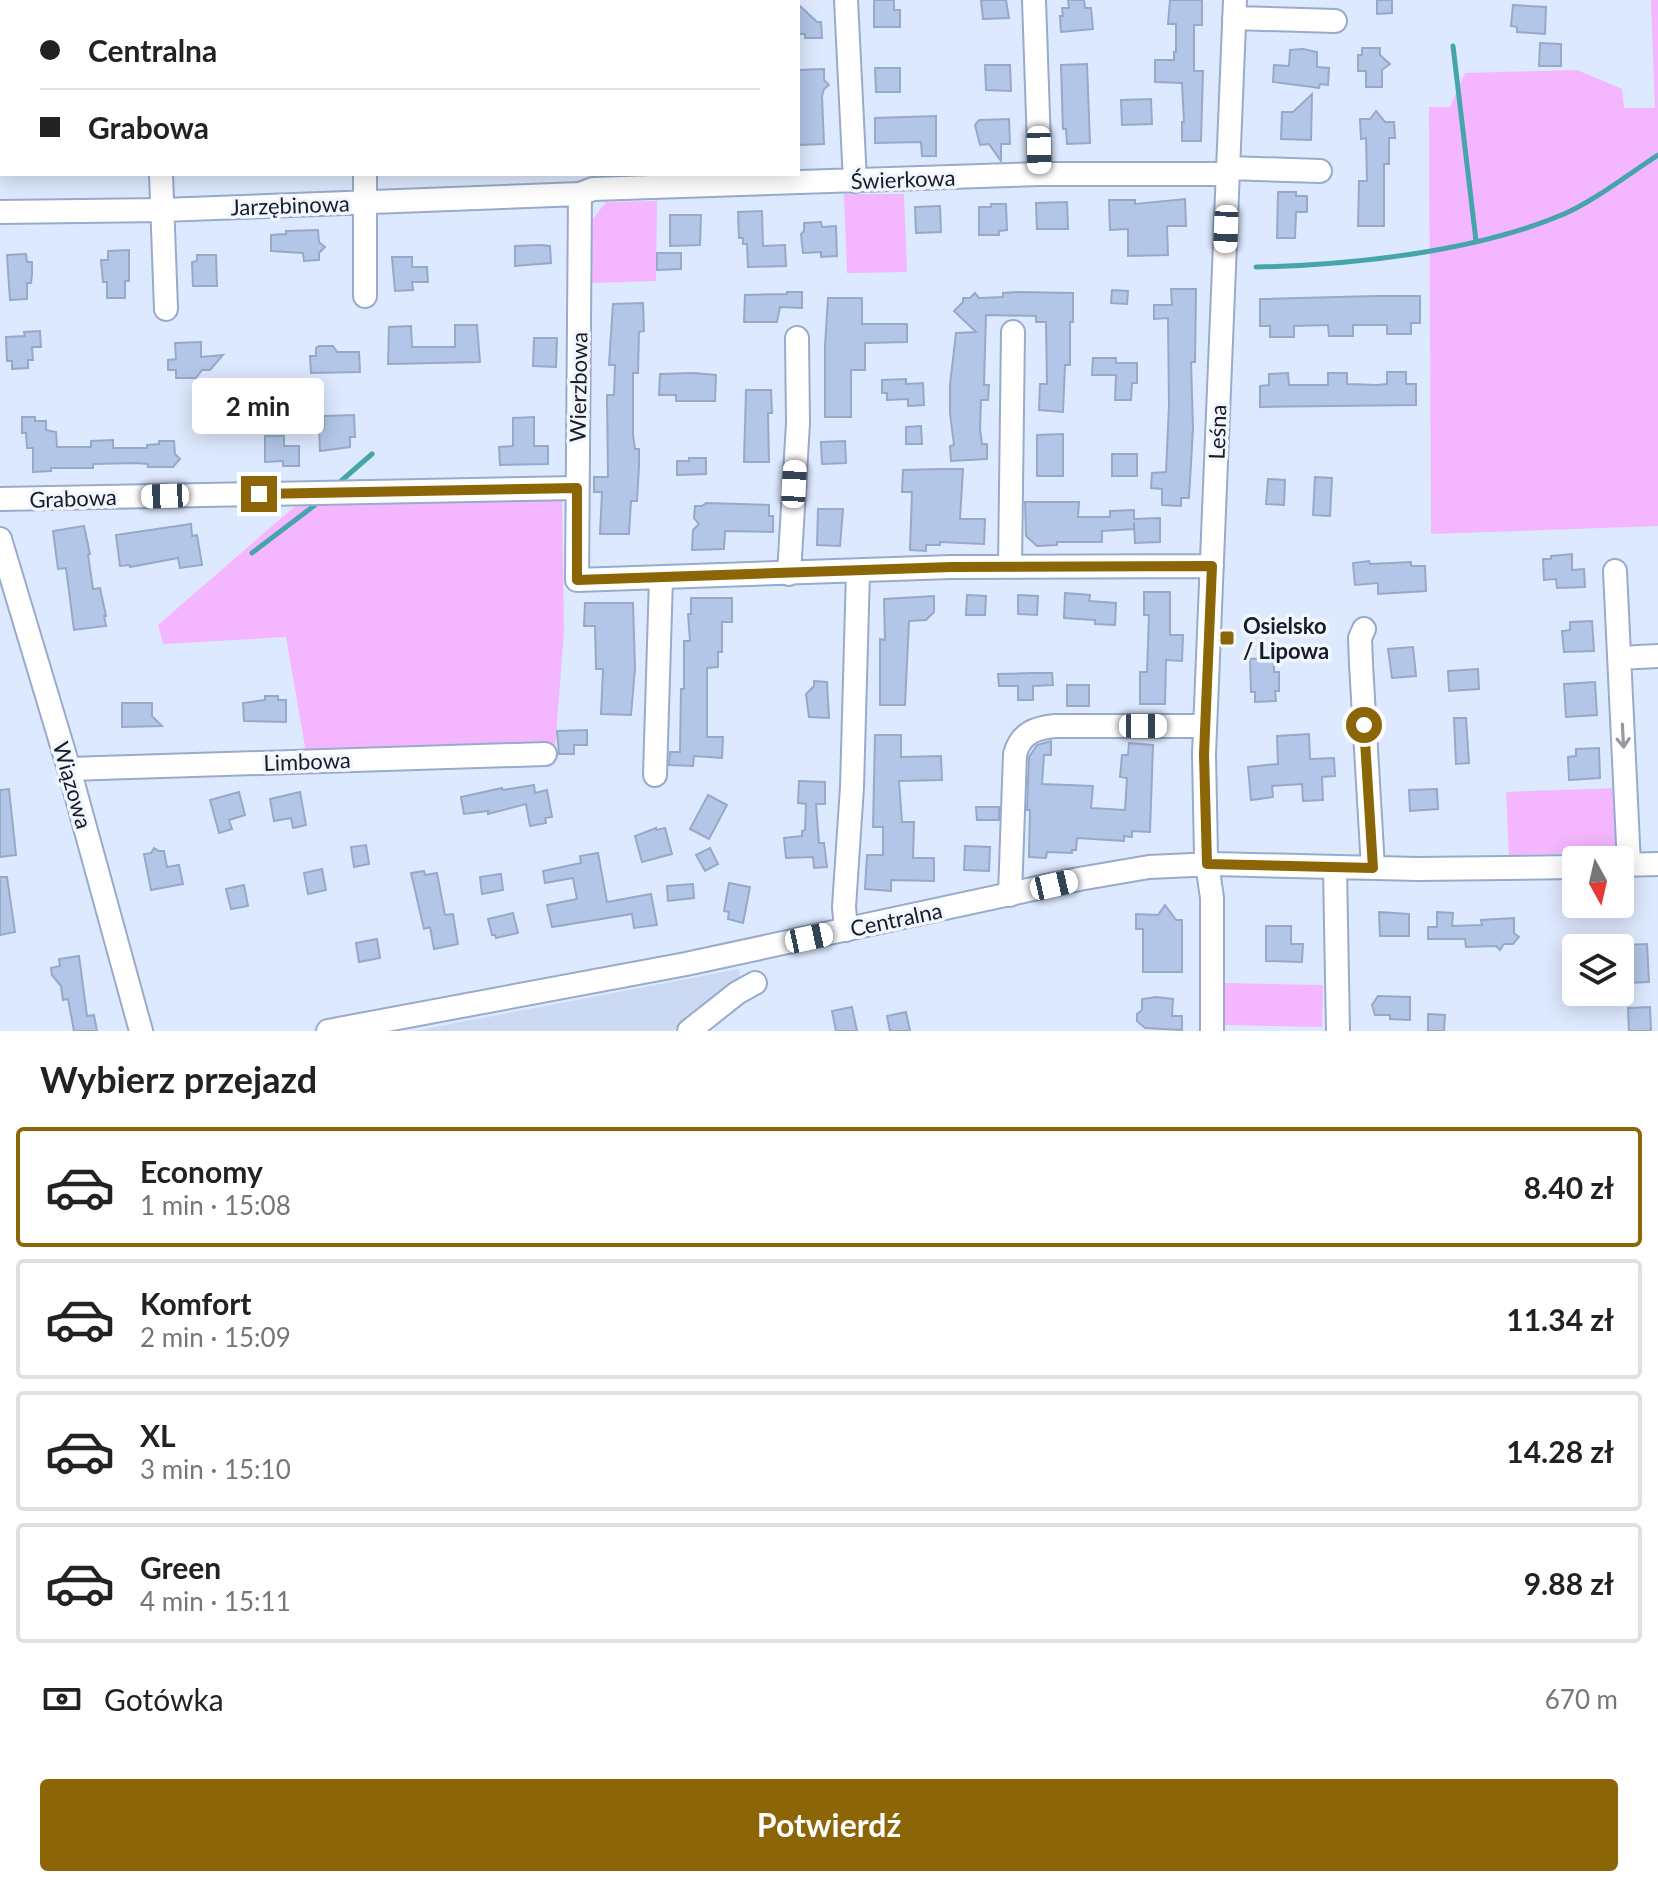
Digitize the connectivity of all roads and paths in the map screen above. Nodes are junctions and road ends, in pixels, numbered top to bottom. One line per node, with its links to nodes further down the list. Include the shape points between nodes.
1 (846, 0): 10 (street)
2 (1034, 0): 7 (street)
3 (1234, 9): 4 (street); 5 (street, Leśna)
4 (1335, 21)
5 (1228, 171): 6 (street, Świerkowa); 7 (street, Świerkowa); 22 (street, Leśna)
6 (1320, 171)
7 (1040, 174): 10 (street, Świerkowa)
8 (161, 176): 13 (street)
9 (365, 176): 12 (street)
10 (855, 181): 11 (street, Świerkowa)
11 (589, 186): 12 (street, Jarzębinowa); 19 (street, Wierzbowa)
12 (365, 202): 13 (street, Jarzębinowa); 15 (street)
13 (162, 210): 14 (street, Jarzębinowa); 16 (street)
14 (0, 212)
15 (365, 296)
16 (166, 309)
17 (1013, 332): 23 (street)
18 (797, 338): 26 (street)
19 (577, 488): 20 (street, Grabowa); 27 (street, Wierzbowa, via 577,580)
20 (0, 499)
21 (0, 539): 33 (street, Wiązowa)
22 (1212, 566): 23 (street); 31 (street, Leśna)
23 (1010, 567): 24 (street)
24 (858, 571): 26 (street); 43 (street)
25 (1615, 571): 30 (street)
26 (789, 574): 27 (street)
27 (661, 578): 34 (street)
28 (1364, 629): 41 (street, via 1360,638)
29 (1658, 656): 30 (street)
30 (1619, 658): 35 (street, one-way to 35)
31 (1205, 726): 36 (street, Leśna); 42 (street, via 1055,726 1022,737 1015,754)
32 (545, 754): 33 (street, Limbowa)
33 (69, 769): 45 (street, Wiązowa)
34 (655, 775)
35 (1624, 846)
36 (1207, 864): 40 (street, Centralna); 42 (street, Centralna, via 1149,867); 48 (street, Leśna)
37 (1658, 864): 38 (street)
38 (1634, 865)
39 (1562, 867): 41 (street, Centralna)
40 (1335, 868): 41 (street, Centralna); 49 (street)
41 (1373, 868)
42 (1010, 895): 43 (street, Centralna)
43 (846, 930): 46 (street, Centralna)
44 (755, 983): 47 (street)
45 (141, 1031)
46 (328, 1031)
47 (689, 1031)
48 (1212, 1031)
49 (1338, 1031)

